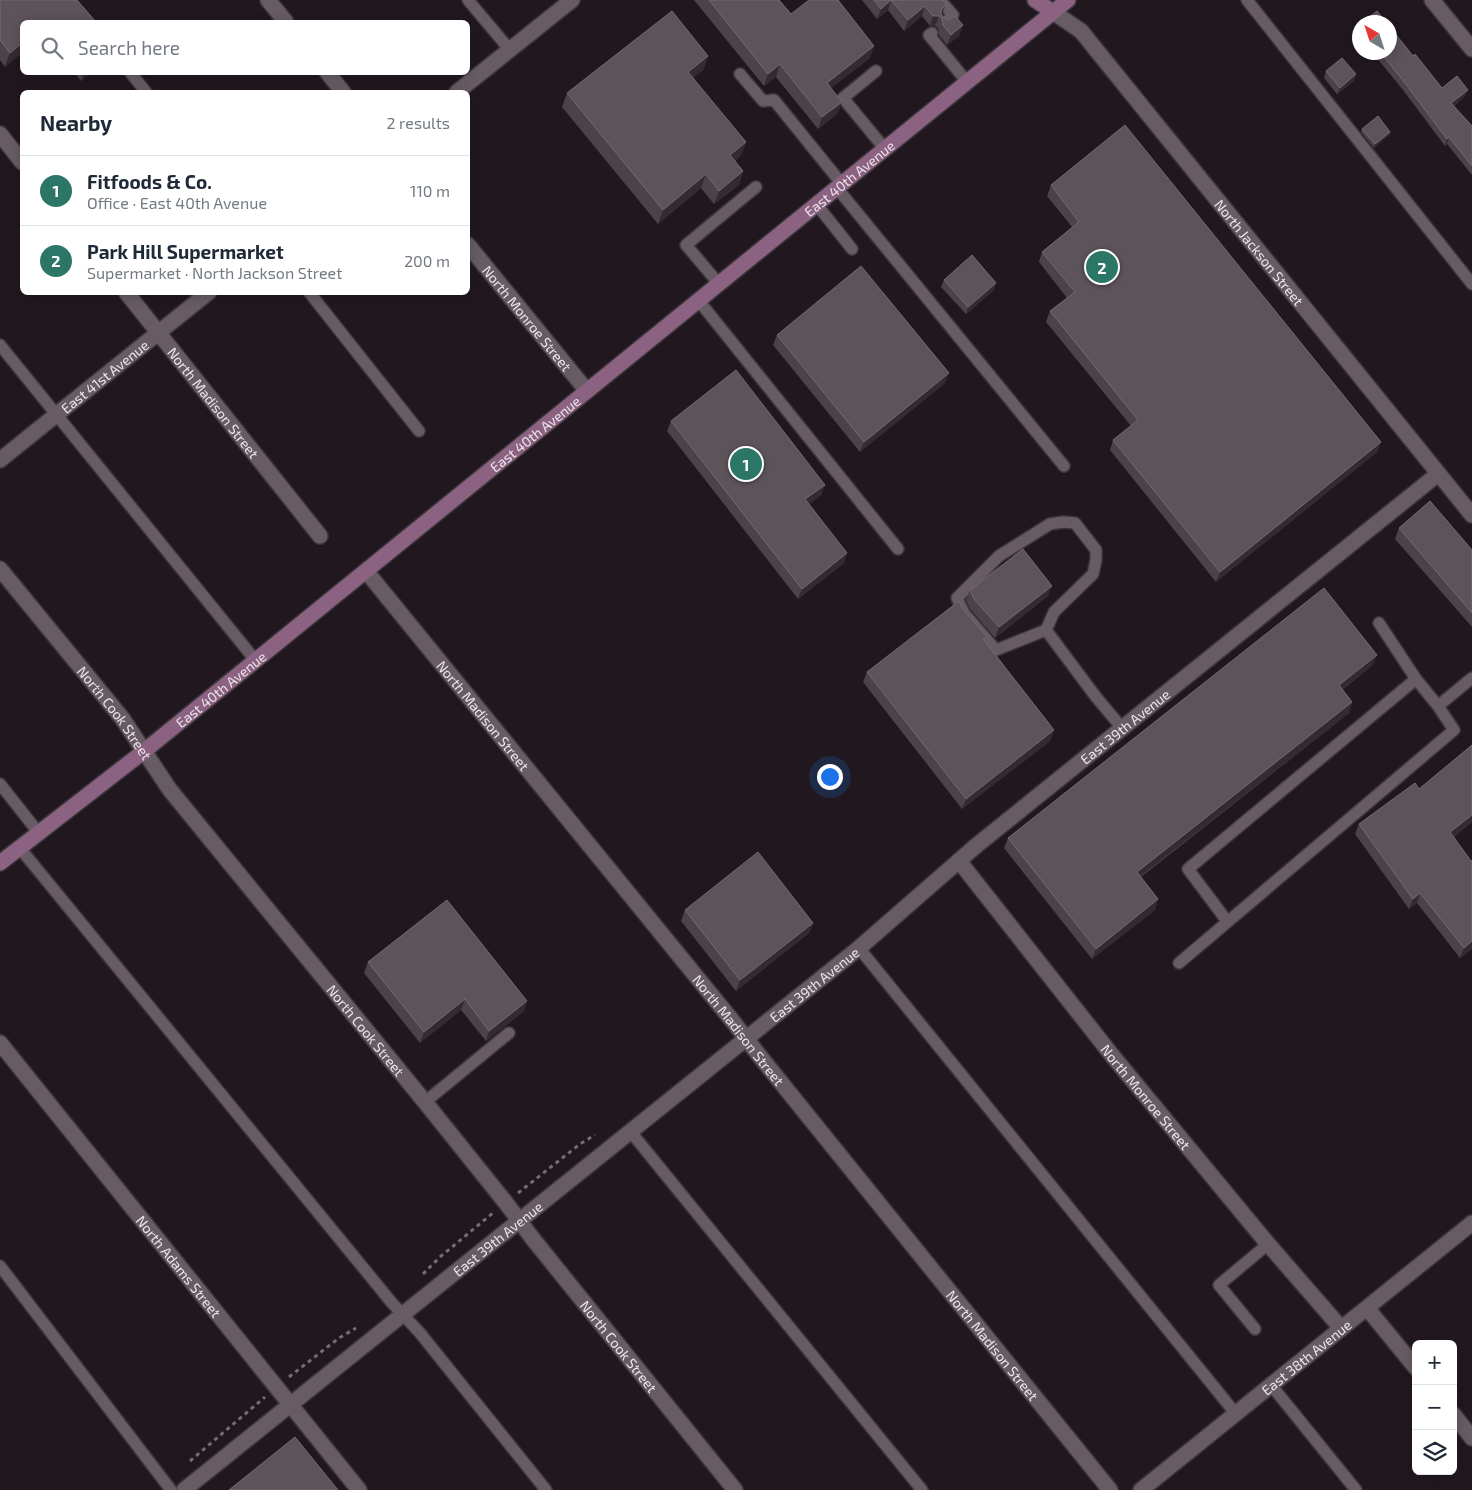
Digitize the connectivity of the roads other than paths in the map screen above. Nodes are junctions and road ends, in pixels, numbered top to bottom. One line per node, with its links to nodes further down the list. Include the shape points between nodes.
1 (268, 0): 10 (street)
2 (468, 0): 14 (lane)
3 (572, 0): 14 (street)
4 (940, 0): 11 (lane, via 953,15)
5 (1035, 0): 9 (street, North Jackson Street)
6 (1068, 0): 9 (street, East 40th Avenue)
7 (1247, 0): 32 (lane)
8 (1432, 0): 13 (street)
9 (1053, 12): 19 (street, East 40th Avenue); 44 (street, North Jackson Street, via 1081,31)
10 (284, 20)
11 (944, 23)
12 (932, 33): 19 (lane, via 929,35)
13 (1472, 49)
14 (510, 50): 22 (street)
15 (876, 71): 24 (lane, via 843,98)
16 (740, 74): 26 (lane, via 762,101 774,100)
17 (132, 75): 20 (lane)
18 (329, 75): 21 (street)
19 (967, 82): 24 (street, East 40th Avenue)
20 (144, 90)
21 (341, 90)
22 (460, 90)
23 (0, 134): 25 (street)
24 (885, 149): 26 (street, East 40th Avenue)
25 (20, 159)
26 (839, 186): 28 (street, East 40th Avenue); 43 (lane)
27 (756, 187): 31 (lane, via 686,245)
28 (817, 205): 30 (lane); 31 (street, East 40th Avenue)
29 (470, 247): 39 (street, North Monroe Street)
30 (852, 249)
31 (719, 284): 36 (street, East 40th Avenue)
32 (1472, 284)
33 (128, 295): 37 (street, North Madison Street)
34 (205, 295): 37 (street, East 41st Avenue)
35 (311, 295): 41 (lane)
36 (699, 301): 39 (street, East 40th Avenue); 47 (lane)
37 (158, 333): 40 (street, East 41st Avenue); 46 (street, North Madison Street)
38 (0, 345): 40 (lane)
39 (587, 391): 49 (street, East 40th Avenue)
40 (56, 415): 42 (street, East 41st Avenue); 52 (lane)
41 (419, 431)
42 (0, 460)
43 (1064, 466)
44 (1438, 474): 45 (street, North Jackson Street); 56 (street, East 39th Avenue)
45 (1472, 515)
46 (320, 536)
47 (898, 549)
48 (0, 569): 57 (street, North Cook Street, via 122,718)
49 (366, 571): 52 (street, East 40th Avenue); 67 (street, North Madison Street)
50 (1379, 623): 54 (lane)
51 (1046, 630): 51 (lane, via 1054,612 1092,574 1096,560 1096,550 1075,523 1050,524 999,556 957,598 964,613 996,650); 56 (lane)
52 (256, 661): 57 (street, East 40th Avenue)
53 (1472, 678): 55 (lane)
54 (1416, 679): 55 (lane); 63 (lane, via 1188,869)
55 (1438, 706): 63 (lane, via 1454,730)
56 (1123, 728): 61 (street, East 39th Avenue)
57 (144, 752): 59 (street, East 40th Avenue); 69 (street, North Cook Street, via 170,790)
58 (0, 784): 59 (lane)
59 (38, 832): 60 (street, East 40th Avenue)
60 (19, 847): 62 (street, East 40th Avenue); 76 (lane)
61 (959, 861): 64 (street, East 39th Avenue); 73 (street, North Monroe Street, via 1111,1054)
62 (0, 863)
63 (1227, 921): 65 (lane)
64 (859, 948): 67 (street, East 39th Avenue); 82 (lane)
65 (1179, 963)
66 (509, 1033): 69 (lane)
67 (746, 1039): 70 (street, East 39th Avenue); 92 (street, North Madison Street)
68 (0, 1043): 81 (street, North Adams Street)
69 (425, 1102): 71 (street, North Cook Street)
70 (630, 1131): 71 (street, East 39th Avenue); 91 (lane)
71 (519, 1221): 76 (street, East 39th Avenue); 90 (street, North Cook Street)
72 (1472, 1223): 75 (street, East 38th Avenue)
73 (1268, 1244): 77 (street, North Monroe Street); 78 (lane, via 1220,1285)
74 (0, 1266): 86 (lane)
75 (1367, 1308): 77 (street, East 38th Avenue); 79 (street)
76 (403, 1314): 81 (street, East 39th Avenue); 89 (lane)
77 (1341, 1328): 80 (street, East 38th Avenue)
78 (1255, 1329)
79 (1412, 1363)
80 (1271, 1385): 82 (street, East 38th Avenue); 93 (lane)
81 (290, 1405): 87 (street, East 39th Avenue); 88 (street, North Adams Street)
82 (1236, 1414): 85 (street, East 38th Avenue)
83 (1457, 1419): 84 (street)
84 (1472, 1438)
85 (1150, 1487)
86 (171, 1490)
87 (184, 1490)
88 (359, 1490)
89 (546, 1490)
90 (735, 1490)
91 (922, 1490)
92 (1110, 1490)
93 (1356, 1490)

